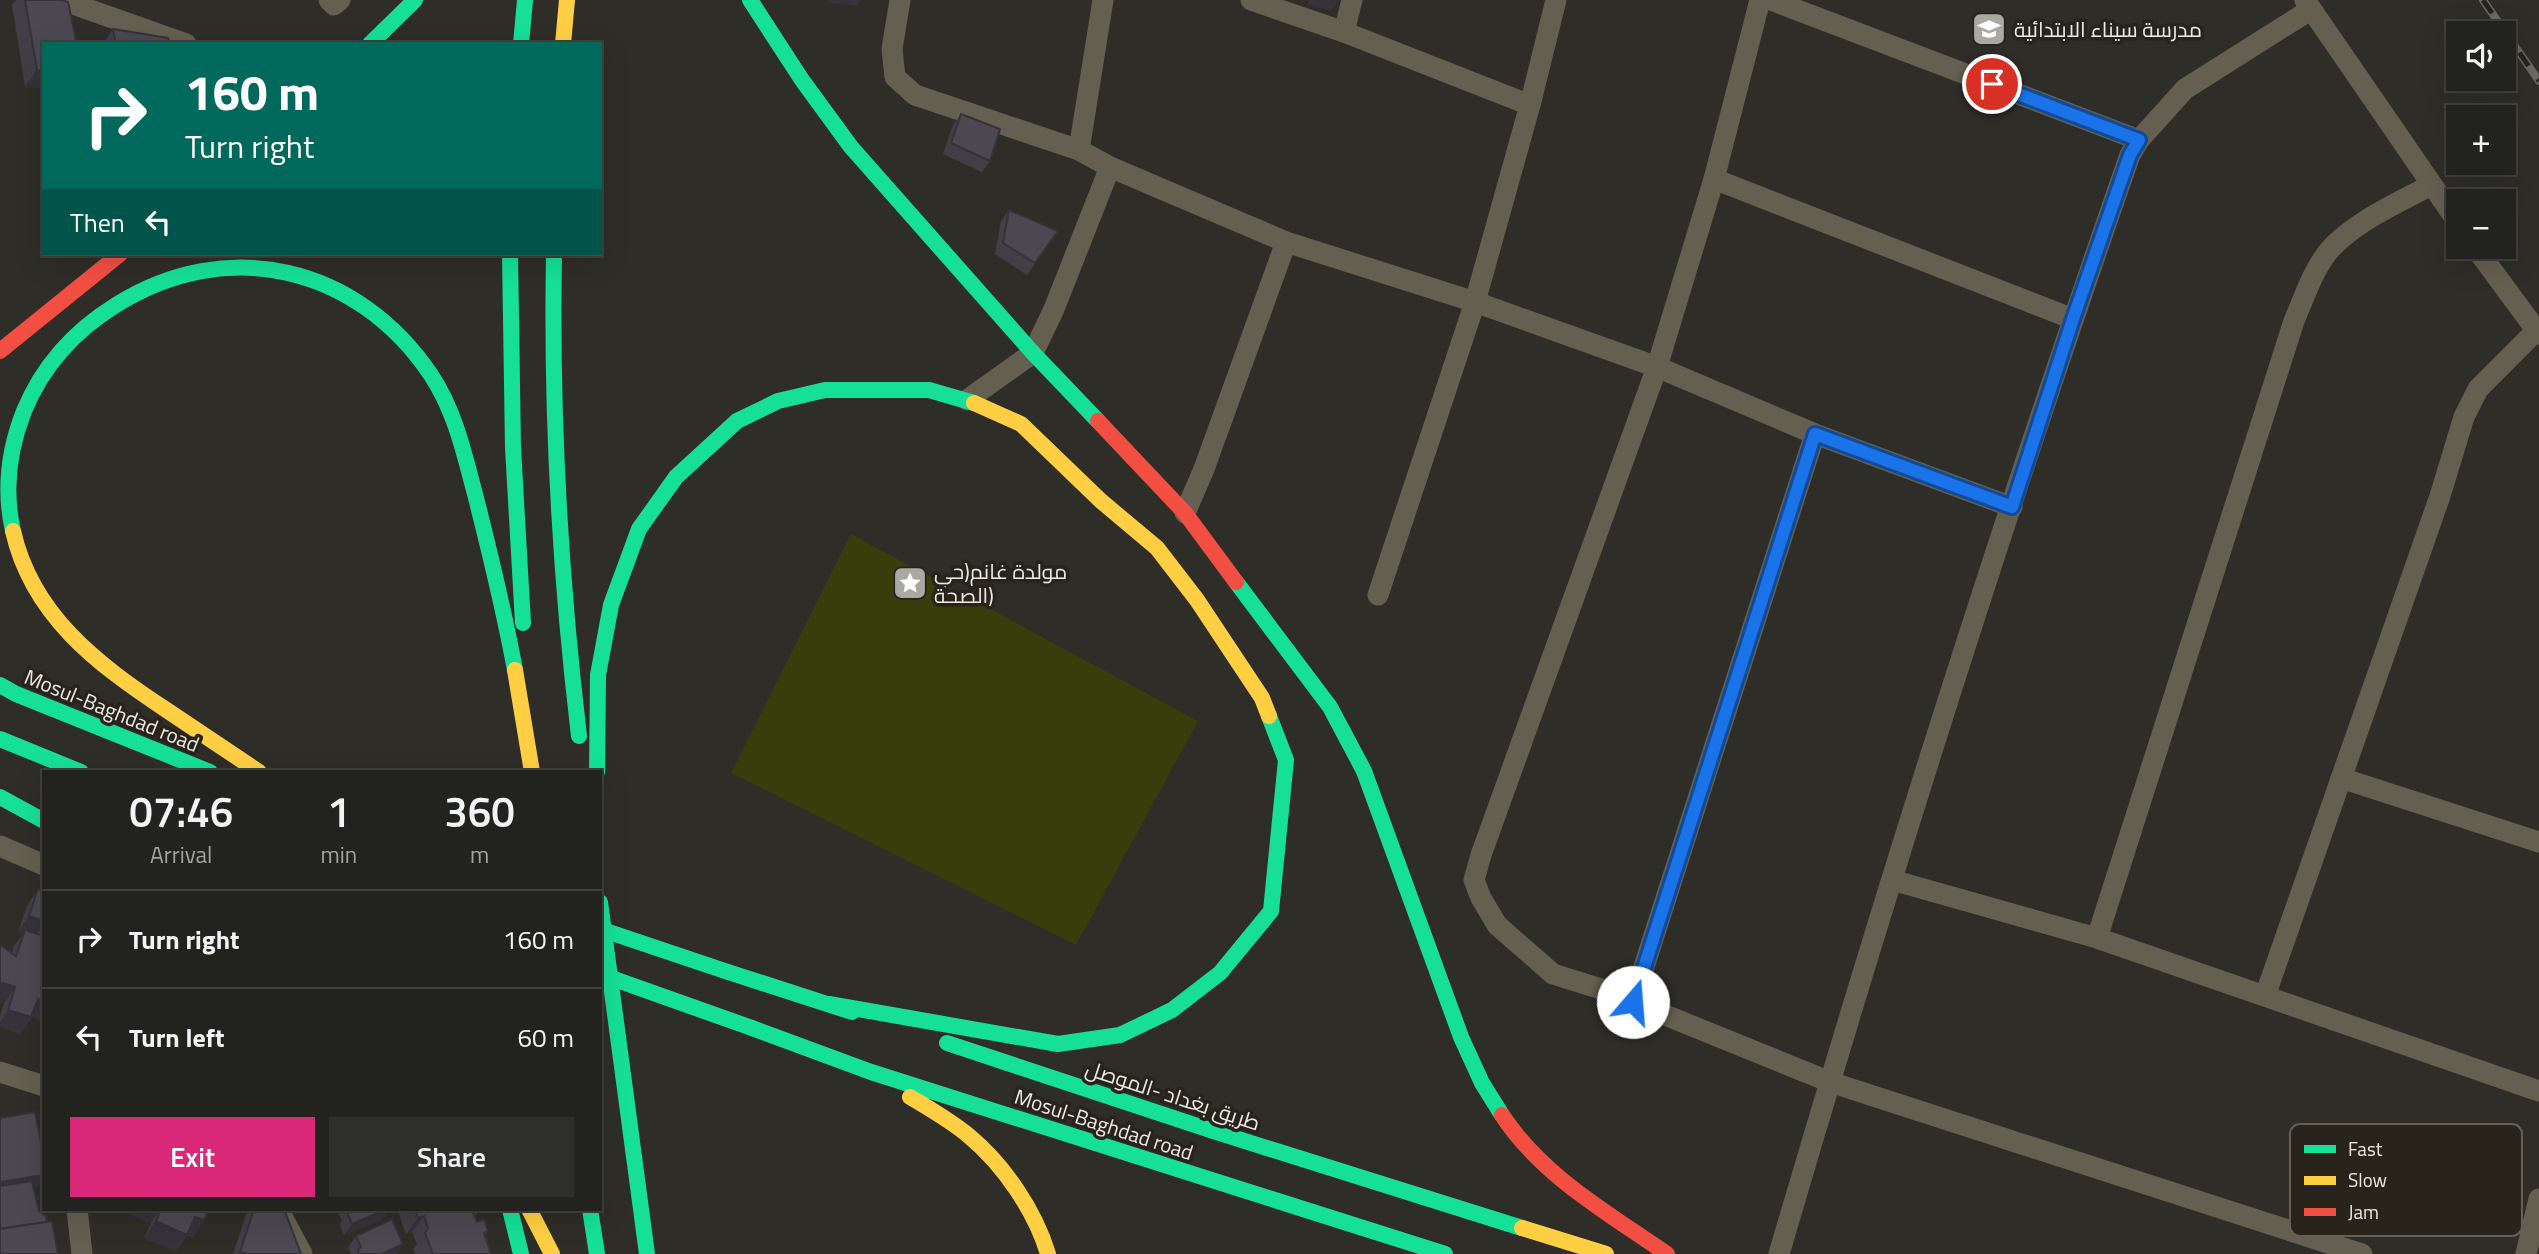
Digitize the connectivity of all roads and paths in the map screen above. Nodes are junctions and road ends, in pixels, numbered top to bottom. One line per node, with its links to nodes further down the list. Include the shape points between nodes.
1 (62, 0): 17 (street)
2 (329, 0): 3 (street, via 334,5)
3 (340, 0)
4 (415, 0): 18 (main road)
5 (525, 0): 19 (main road)
6 (567, 0): 20 (main road)
7 (750, 0): 37 (main road, via 851,147)
8 (900, 0): 23 (street, via 892,49 895,77 915,95)
9 (1103, 0): 23 (street)
10 (1251, 0): 16 (street)
11 (1352, 0): 16 (street)
12 (1556, 0): 21 (street)
13 (1760, 0): 25 (street)
14 (1771, 0): 22 (street)
15 (2308, 5): 22 (street, via 2185,89); 26 (street)
16 (1344, 32): 21 (street)
17 (180, 42)
18 (372, 42)
19 (521, 42)
20 (563, 42)
21 (1530, 105): 33 (street)
22 (2139, 140): 34 (street)
23 (1079, 150): 24 (street)
24 (1110, 167): 28 (street); 37 (street)
25 (1714, 179): 34 (street); 38 (street)
26 (2431, 185): 27 (street); 61 (street, via 2360,225 2328,252 2312,278 2294,321)
27 (2446, 206)
28 (1286, 242): 33 (street); 42 (street)
29 (118, 256): 36 (main road)
30 (510, 256): 49 (main road, via 513,448)
31 (554, 256): 50 (main road, via 561,557)
32 (2484, 259): 35 (street)
33 (1475, 302): 38 (street); 43 (street)
34 (2073, 319): 41 (street)
35 (2538, 332): 52 (street, via 2478,389 2464,417)
36 (0, 351)
37 (1033, 353): 39 (street); 42 (main road)
38 (1657, 367): 40 (street); 64 (street, via 1474,880 1496,925 1553,974)
39 (967, 400): 51 (main road, via 929,390 825,390 778,401 737,421 676,477 639,529 611,605 598,675); 65 (main road, via 1021,424 1157,548 1262,698 1286,760 1271,911 1220,973 1172,1010 1120,1035 1058,1044)
40 (1815, 434): 41 (street); 64 (street)
41 (2012, 507): 58 (street)
42 (1185, 513): 90 (main road, via 1336,718 1364,771 1461,1037 1482,1083 1512,1130 1554,1175)
43 (1378, 595)
44 (0, 685): 47 (main road, Mosul-Baghdad road)
45 (0, 739): 46 (main road)
46 (76, 770)
47 (205, 770)
48 (256, 770): 49 (main road, via 70,639 31,582 11,526 7,494 15,435 27,403 57,352 81,328 138,291 172,277 233,267 299,274 358,300 385,321 431,375 450,412 485,529)
49 (532, 770)
50 (583, 770)
51 (597, 770)
52 (2341, 778): 55 (street); 63 (street)
53 (0, 797): 54 (main road)
54 (42, 820)
55 (2539, 842)
56 (0, 846): 57 (street)
57 (42, 864)
58 (1892, 880): 61 (street); 68 (street)
59 (602, 917): 71 (main road)
60 (602, 930): 65 (main road, طريق بغداد -الموصل, bridge)
61 (2096, 938): 63 (street)
62 (602, 975): 67 (main road, Mosul-Baghdad road, bridge)
63 (2265, 996): 70 (street)
64 (1633, 1002): 68 (street)
65 (829, 1004): 89 (main road, طريق بغداد -الموصل)
66 (0, 1072): 69 (street)
67 (871, 1072): 87 (main road, via 978,1144 1029,1213); 88 (main road, Mosul-Baghdad road)
68 (1830, 1082): 78 (street); 91 (street)
69 (42, 1085)
70 (2539, 1091)
71 (633, 1146): 85 (main road); 86 (main road)
72 (2538, 1205): 93 (street)
73 (77, 1211): 80 (street)
74 (279, 1211): 81 (street)
75 (510, 1211): 82 (main road)
76 (530, 1211): 83 (main road)
77 (590, 1211): 84 (main road)
78 (2290, 1231)
79 (2306, 1236): 92 (street)
80 (82, 1254)
81 (302, 1254)
82 (521, 1254)
83 (552, 1254)
84 (597, 1254)
85 (647, 1254)
86 (661, 1254)
87 (1048, 1254)
88 (1445, 1254)
89 (1606, 1254)
90 (1667, 1254)
91 (1779, 1254)
92 (2362, 1254)
93 (2526, 1254)

